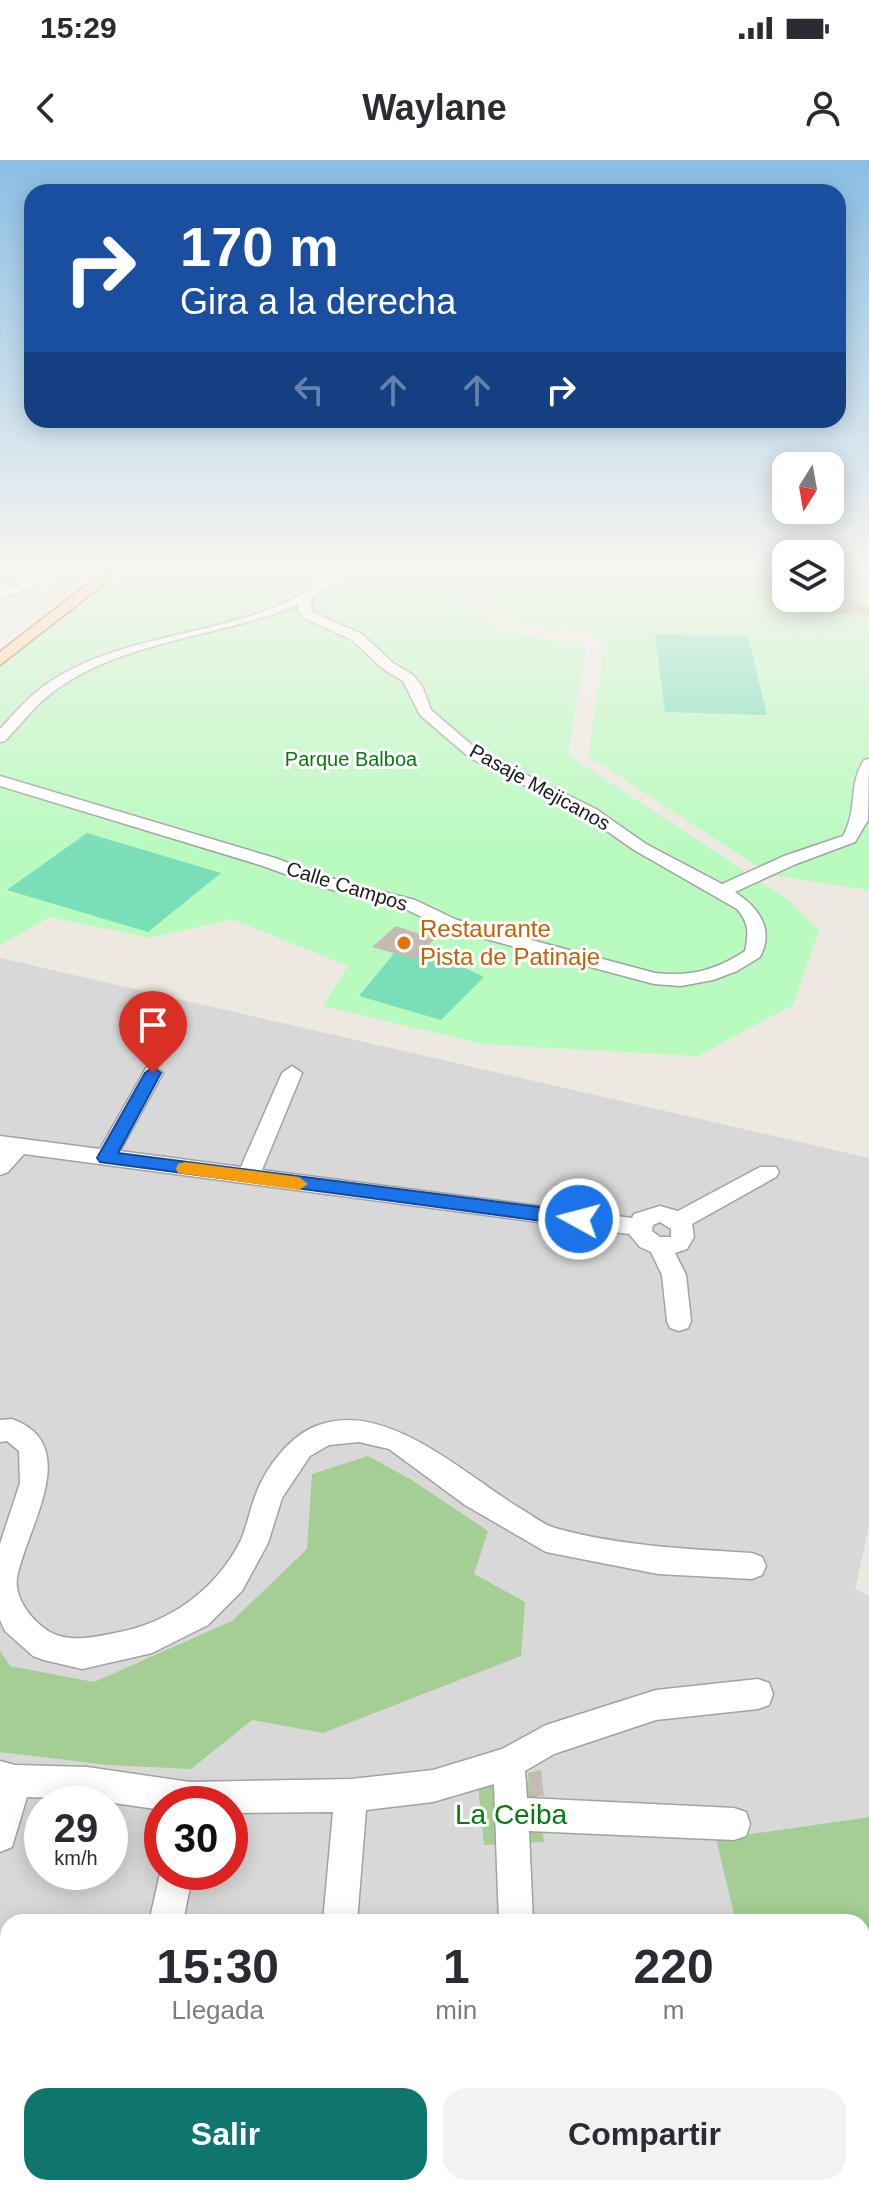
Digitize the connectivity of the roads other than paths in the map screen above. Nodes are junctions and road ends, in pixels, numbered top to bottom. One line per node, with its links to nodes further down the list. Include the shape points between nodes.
1 (111, 660): 3 (street, via 76,673 36,699)
2 (382, 660): 6 (street, Pasaje Mejicanos, via 408,678 425,712 475,755 590,812 640,847)
3 (0, 738)
4 (869, 763): 6 (street, via 863,773 860,820 849,839)
5 (6, 785): 7 (street, Calle Campos, via 409,904 451,924 654,978 698,979)
6 (722, 891): 7 (street, Pasaje Mejicanos, via 743,905 758,933 754,953)
7 (735, 968)
8 (153, 1073): 11 (street)
9 (292, 1073): 14 (street)
10 (9, 1145): 11 (street); 12 (street)
11 (106, 1158): 14 (street)
12 (0, 1167)
13 (768, 1172): 15 (street)
14 (248, 1177): 16 (street)
15 (679, 1221): 16 (street, via 660,1214 642,1220); 17 (street, via 684,1236 679,1243)
16 (639, 1227): 17 (street, via 644,1239)
17 (660, 1247): 18 (street, via 674,1275)
18 (679, 1321)
19 (0, 1431): 20 (street, via 12,1430 32,1446 34,1483 2,1581 15,1621 44,1646 82,1654 141,1643 198,1615 232,1582 254,1543 270,1493 301,1448 324,1434 359,1431 396,1440 546,1539 658,1561)
20 (752, 1566)
21 (758, 1694): 22 (street, via 656,1705 546,1741)
22 (509, 1763): 25 (street, via 433,1786); 27 (street)
23 (7, 1779): 24 (street, via 87,1783); 29 (street)
24 (144, 1793)
25 (351, 1795): 26 (street); 32 (street)
26 (248, 1799)
27 (511, 1814): 28 (street); 33 (street)
28 (734, 1824)
29 (0, 1835)
30 (172, 1890): 31 (street)
31 (168, 1914)
32 (341, 1914)
33 (516, 1914)

